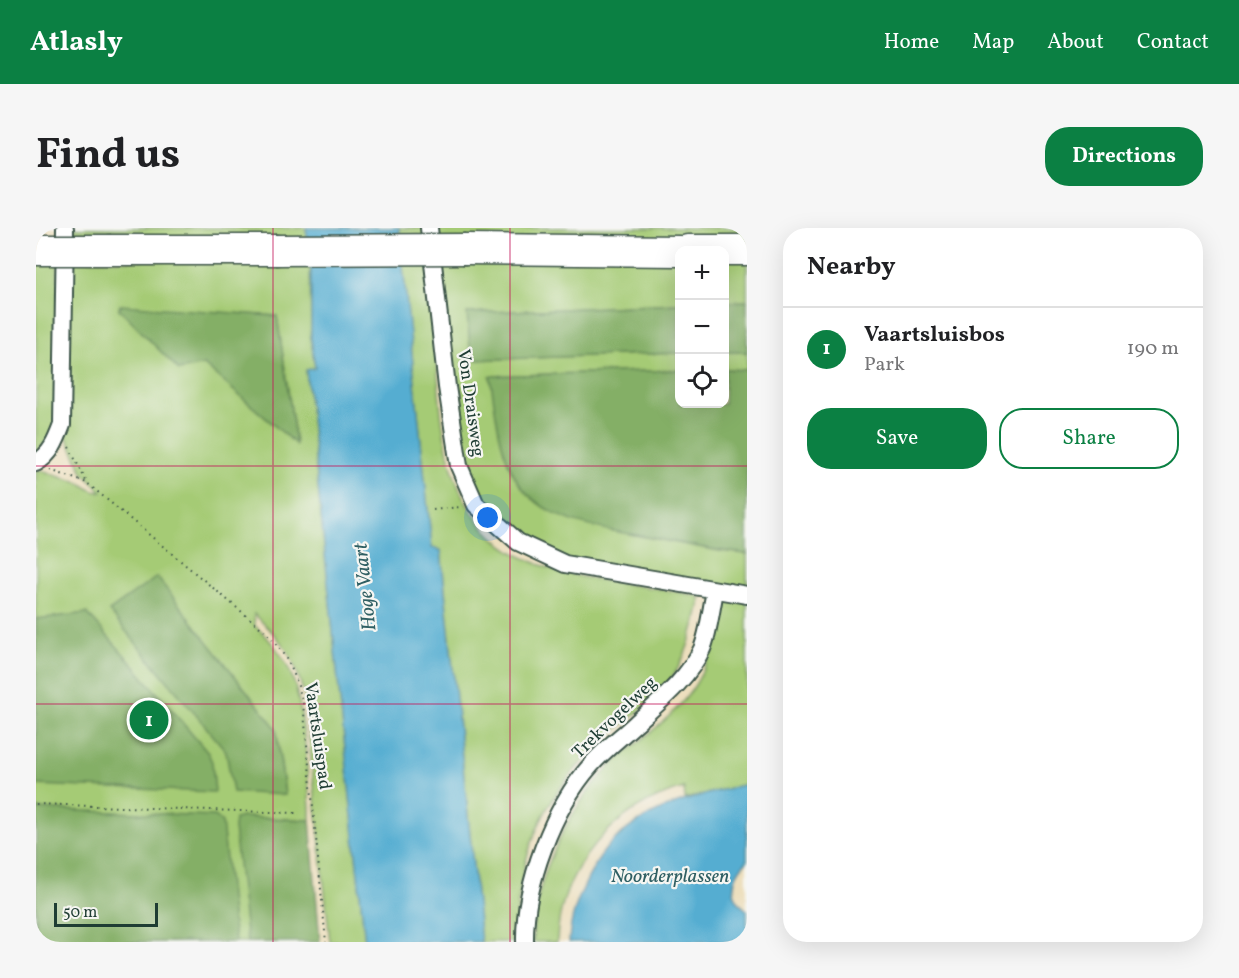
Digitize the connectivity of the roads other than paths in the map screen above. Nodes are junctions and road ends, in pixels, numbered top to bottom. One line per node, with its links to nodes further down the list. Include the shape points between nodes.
1 (64, 228): 7 (street, via 62,425)
2 (429, 228): 8 (street, Von Draisweg, via 459,466 477,505 518,542 565,564)
3 (36, 250): 6 (highway, bridge)
4 (729, 250): 5 (highway)
5 (747, 250)
6 (675, 251)
7 (40, 466)
8 (715, 591): 9 (street, Von Draisweg); 10 (street, Trekvogelweg, via 702,648 682,681 592,764 564,802 531,891)
9 (747, 595)
10 (525, 942)

